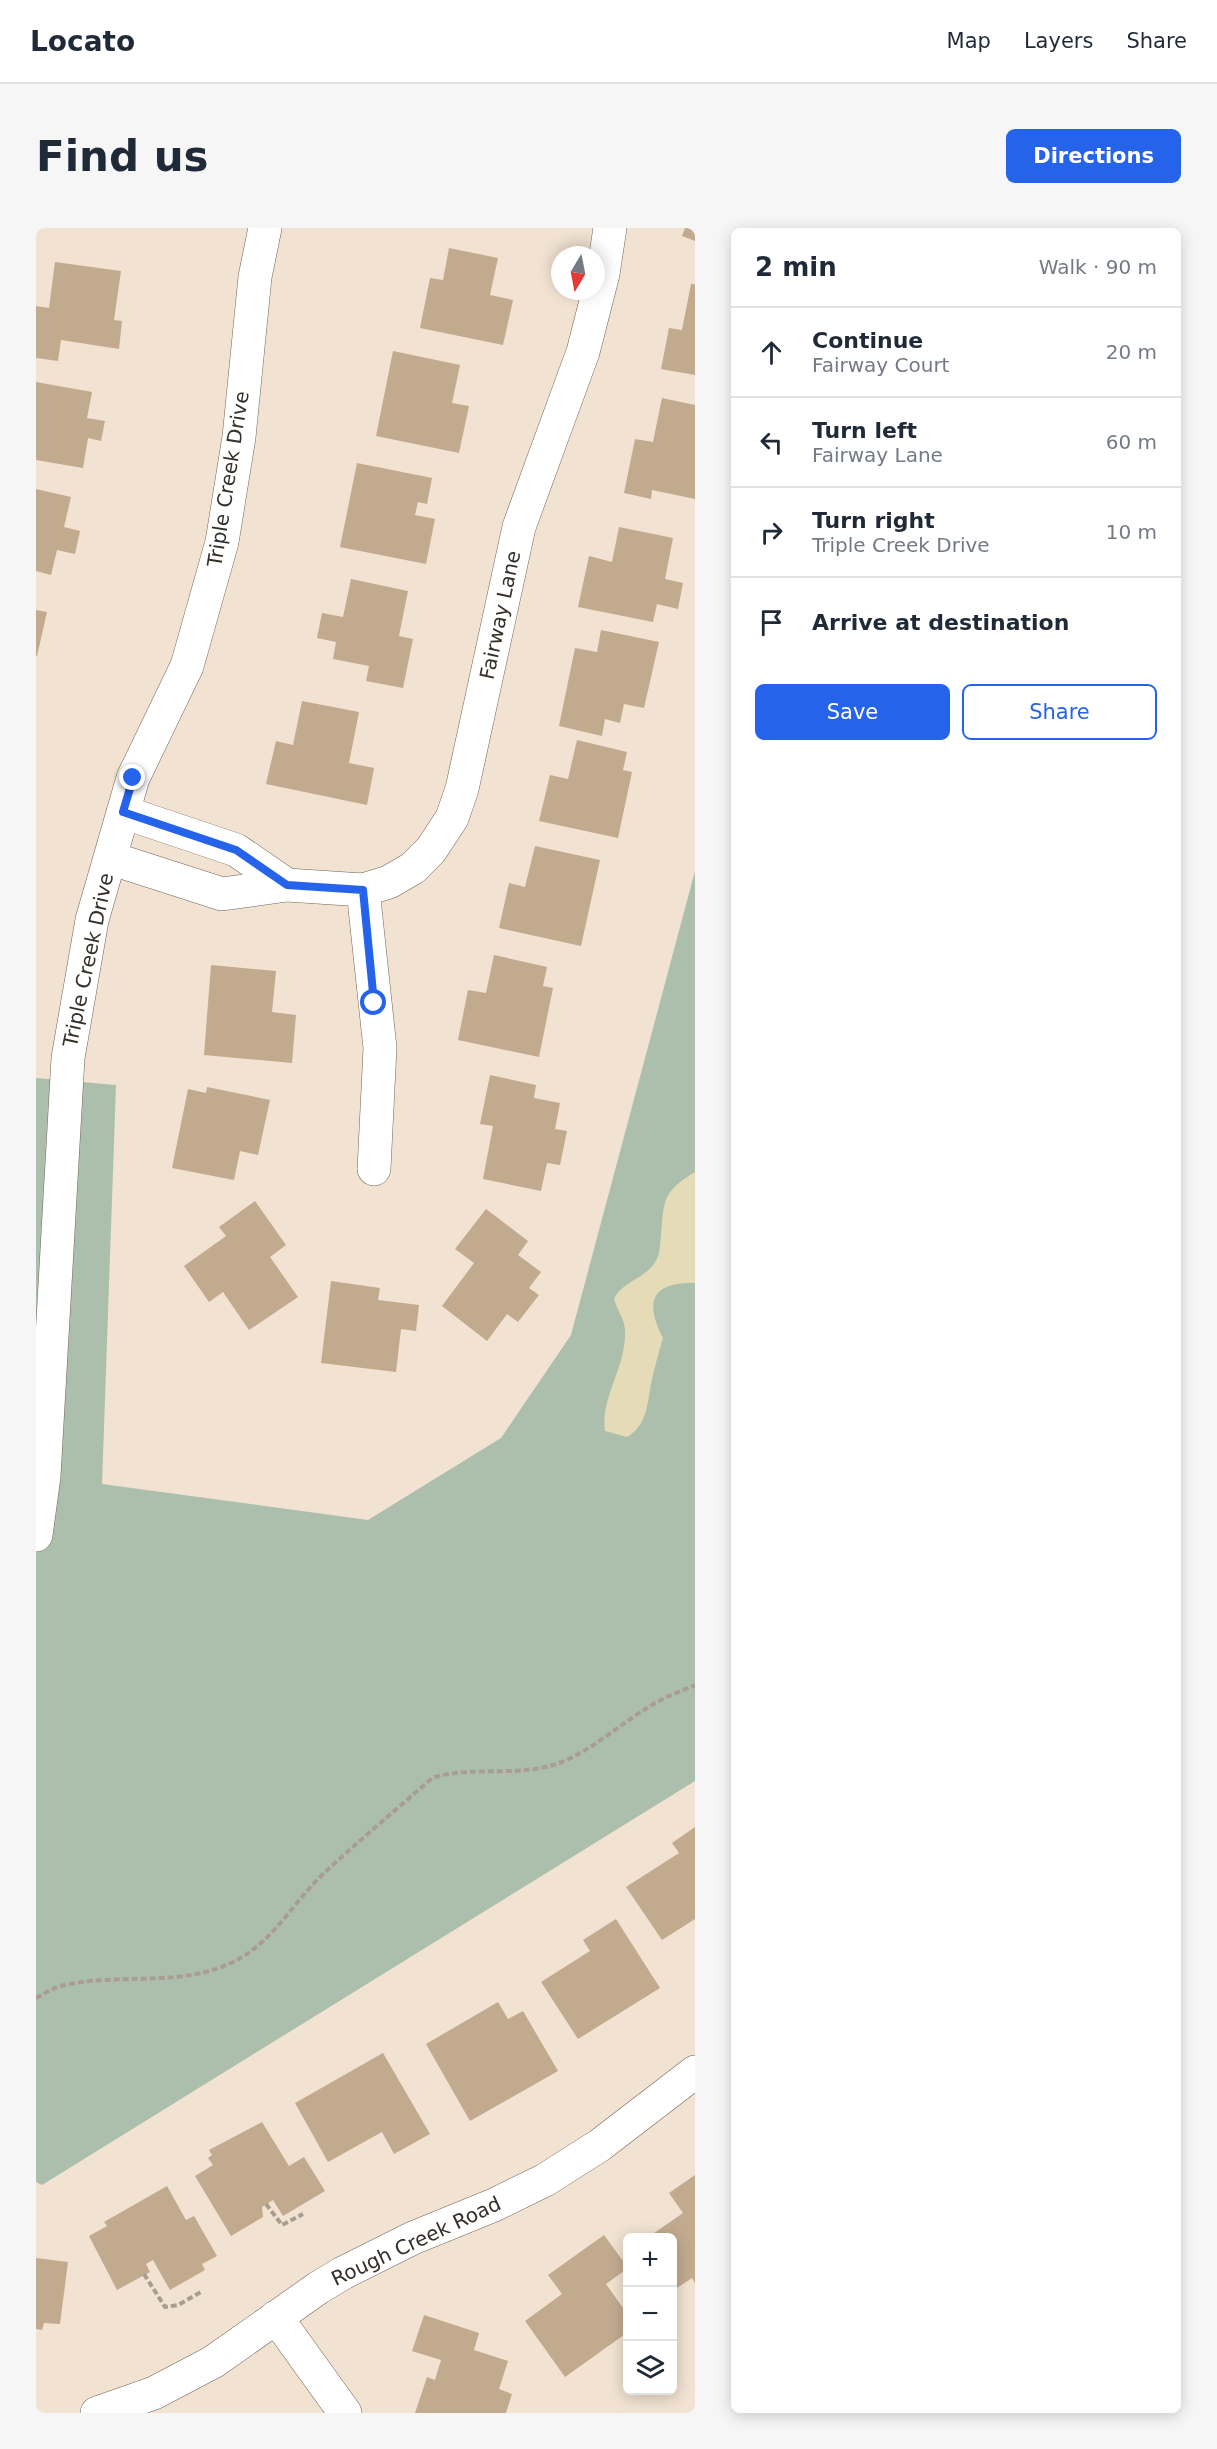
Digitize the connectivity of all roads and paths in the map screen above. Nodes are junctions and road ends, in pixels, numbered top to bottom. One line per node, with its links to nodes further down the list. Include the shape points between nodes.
1 (265, 228): 3 (street, Triple Creek Drive, via 255,277 222,542 187,666 133,778)
2 (610, 228): 6 (street, Fairway Lane, via 583,352 519,527 479,718 452,818 431,850 413,868 389,882)
3 (123, 812): 4 (street, Triple Creek Drive); 5 (street, via 236,850)
4 (110, 858): 5 (street, Fairway Lane, via 222,894); 8 (street, Triple Creek Drive, via 92,920 68,1058 44,1476)
5 (287, 885): 6 (street, Fairway Lane)
6 (363, 890): 7 (street, via 380,1048)
7 (374, 1169)
8 (36, 1535)
9 (695, 1685): 10 (path, via 661,1700 560,1762 533,1769 447,1773 432,1779 321,1876 267,1940 231,1963 156,1980 82,1982 58,1987)
10 (36, 1998)
11 (695, 2072): 16 (street, Rough Creek Road, via 600,2145 545,2180 344,2273)
12 (266, 2204): 13 (path, via 282,2224)
13 (303, 2214)
14 (144, 2274): 15 (path, via 165,2307 178,2306)
15 (201, 2292)
16 (276, 2317): 17 (street, Rough Creek Road, via 183,2379); 18 (street)
17 (97, 2413)
18 (345, 2413)

